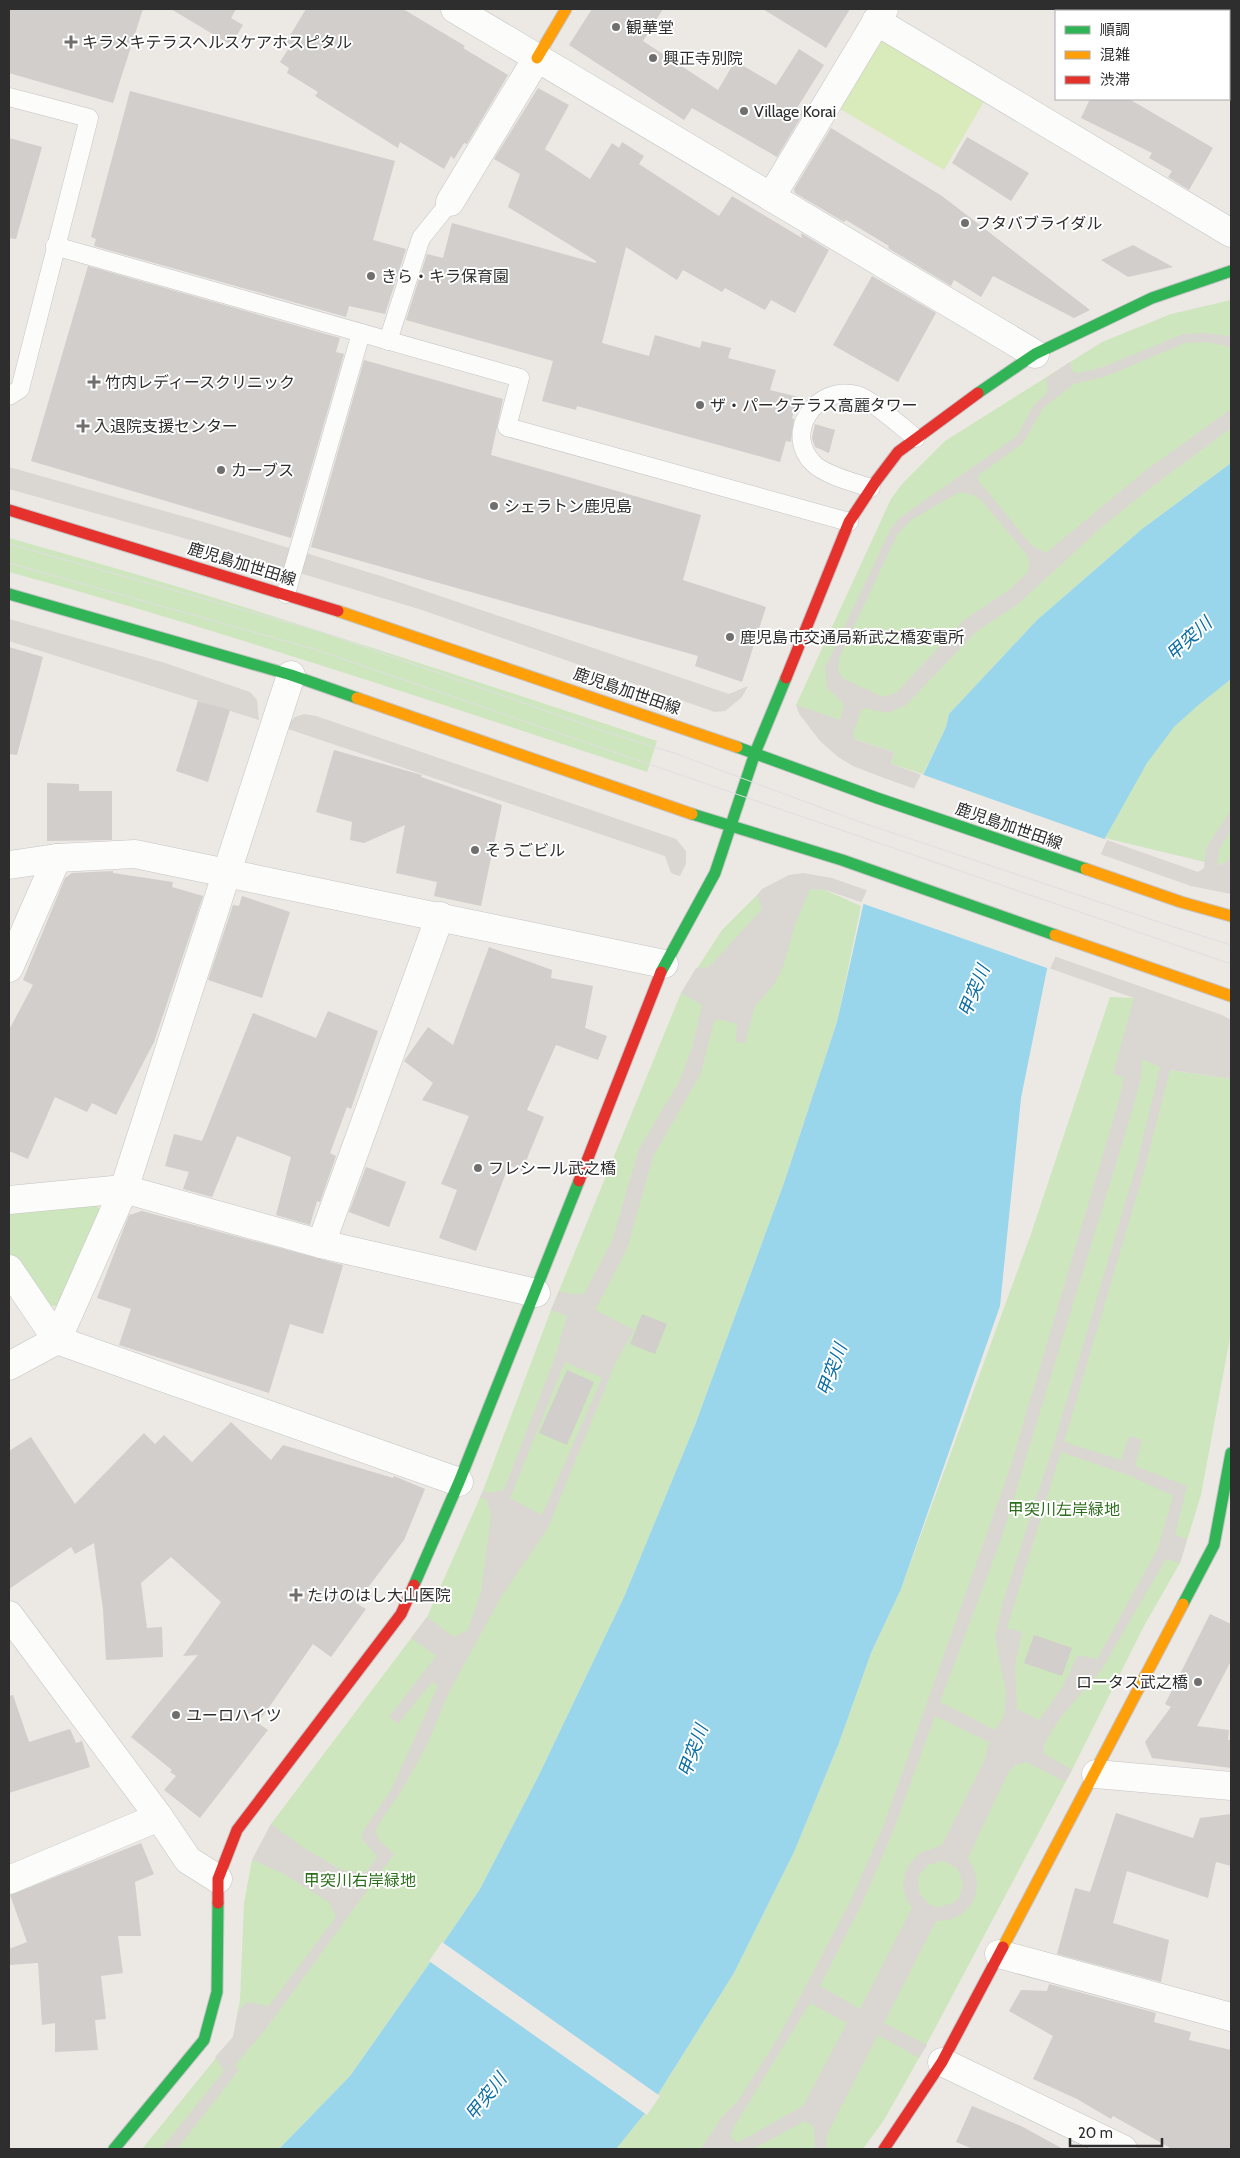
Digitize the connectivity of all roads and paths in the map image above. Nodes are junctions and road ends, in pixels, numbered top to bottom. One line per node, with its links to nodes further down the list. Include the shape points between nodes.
1 (455, 9): 4 (street)
2 (566, 9): 4 (street)
3 (880, 15): 6 (street); 8 (street)
4 (537, 58): 6 (street); 7 (street)
5 (9, 97): 9 (lane, via 89,118)
6 (771, 197): 13 (street)
7 (450, 202): 12 (lane, via 421,238)
8 (1231, 232)
9 (55, 246): 11 (lane); 14 (lane, via 20,389)
10 (1231, 271): 13 (street, via 1152,298)
11 (361, 333): 12 (lane); 20 (lane)
12 (388, 341): 18 (lane, via 520,378 507,427)
13 (1035, 354): 15 (street)
14 (9, 396)
15 (916, 438): 16 (street, via 898,452); 16 (lane, via 859,396 842,393 817,402 807,414 802,434 807,455 815,466)
16 (871, 488): 18 (street)
17 (9, 510): 20 (street, 鹿児島加世田線)
18 (849, 522): 22 (street)
19 (9, 594): 21 (street)
20 (286, 594): 22 (street, 鹿児島加世田線, via 683,726)
21 (291, 674): 23 (street); 26 (street)
22 (754, 753): 23 (street); 28 (street, 鹿児島加世田線, via 1181,902)
23 (731, 828): 29 (street, via 715,874); 31 (street, via 842,860)
24 (57, 858): 25 (street); 26 (street, via 134,854); 30 (street)
25 (9, 865)
26 (226, 872): 27 (street); 32 (street)
27 (440, 916): 29 (street); 34 (street)
28 (1231, 916)
29 (664, 964): 36 (street)
30 (9, 968)
31 (1231, 996)
32 (124, 1189): 33 (street); 34 (street); 37 (street)
33 (9, 1200)
34 (321, 1244): 36 (street)
35 (9, 1269): 37 (street)
36 (536, 1293): 40 (street)
37 (57, 1340): 38 (street); 40 (street)
38 (9, 1366)
39 (1231, 1453): 41 (street)
40 (459, 1482): 46 (street, via 402,1614 237,1830)
41 (1222, 1545): 43 (street)
42 (9, 1615): 45 (street)
43 (1096, 1774): 44 (street); 48 (street)
44 (1231, 1786)
45 (159, 1817): 46 (street, via 188,1860); 47 (street)
46 (218, 1878): 51 (street, via 217,1992 204,2040)
47 (9, 1880)
48 (999, 1954): 49 (street); 50 (street)
49 (1231, 2017)
50 (942, 2062): 52 (street); 53 (street)
51 (114, 2149)
52 (884, 2149)
53 (1123, 2149)

